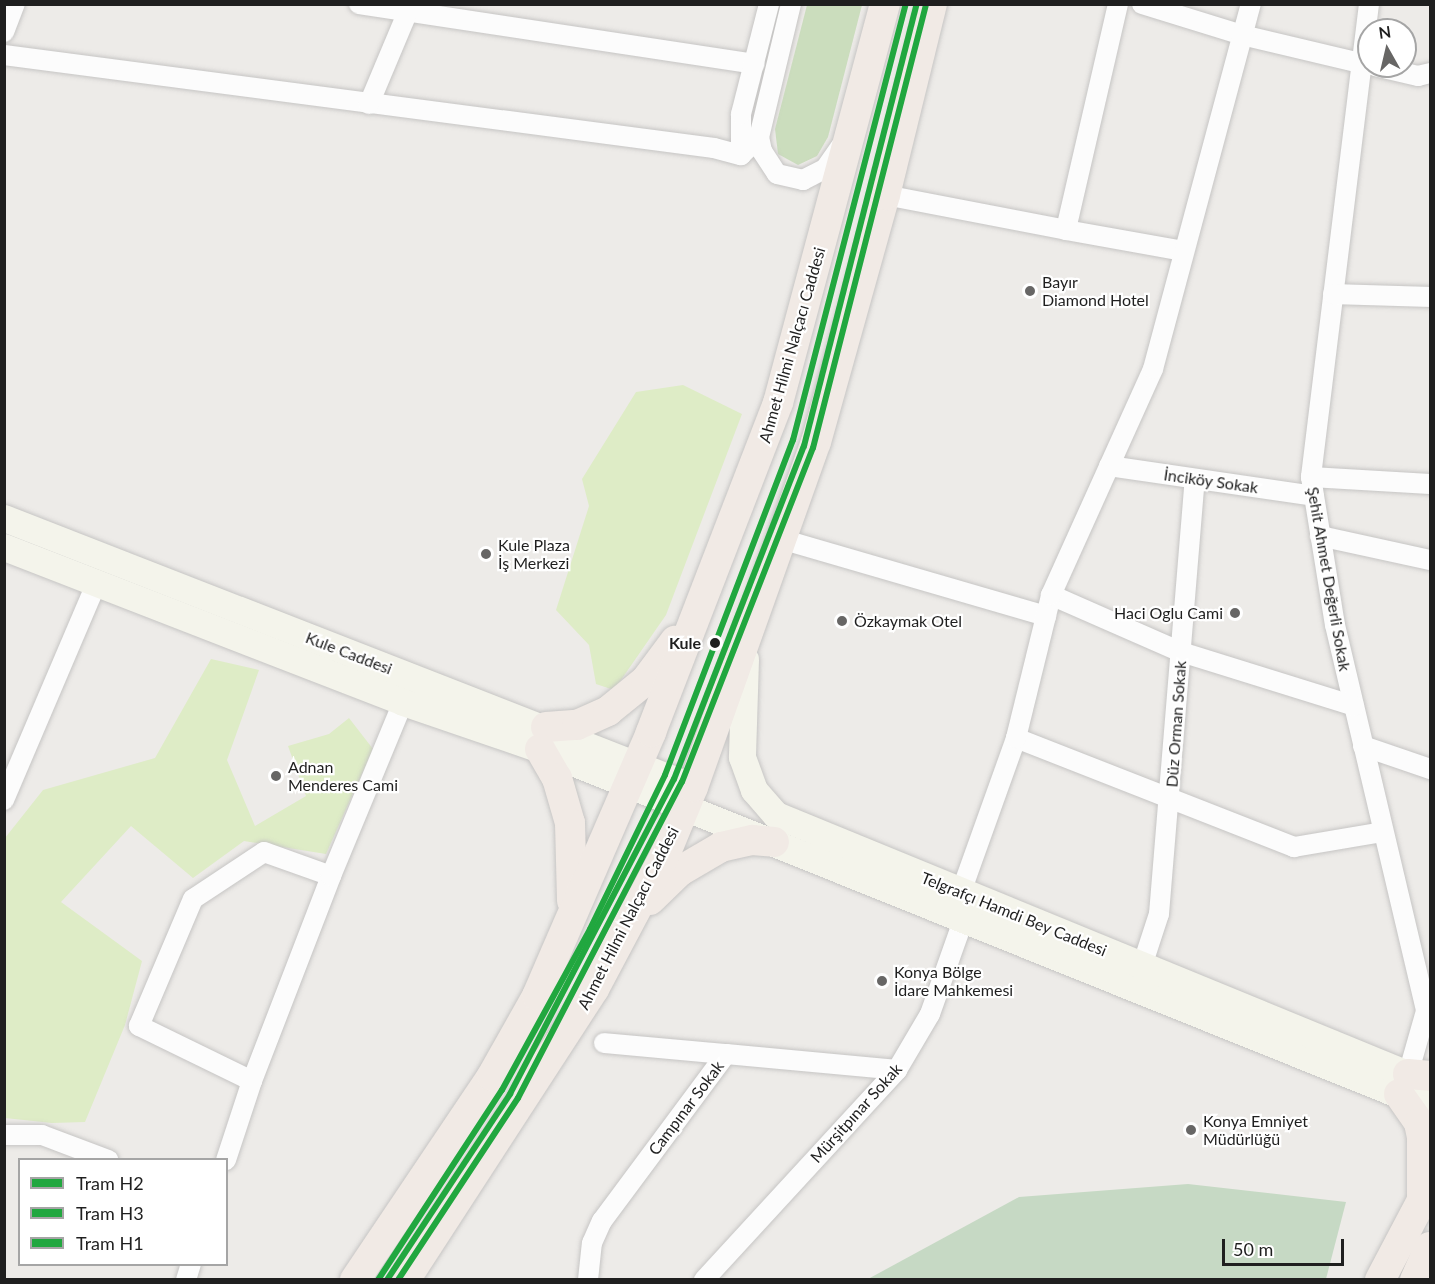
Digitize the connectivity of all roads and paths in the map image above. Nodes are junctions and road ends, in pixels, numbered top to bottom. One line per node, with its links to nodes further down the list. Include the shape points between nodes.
1 (15, 4): 11 (street)
2 (358, 4): 10 (street)
3 (769, 4): 15 (street)
4 (791, 4): 19 (street)
5 (885, 4): 18 (main road, Ahmet Hilmi Nalçacı Caddesi)
6 (932, 4): 21 (main road, Ahmet Hilmi Nalçacı Caddesi)
7 (1118, 4): 22 (street)
8 (1142, 4): 12 (street)
9 (1251, 4): 12 (street, Mürşitpınar Sokak)
10 (409, 8): 15 (street); 17 (street)
11 (4, 32)
12 (1242, 35): 14 (street); 23 (street, Mürşitpınar Sokak)
13 (4, 55): 17 (street)
14 (1357, 61)
15 (754, 64): 20 (street, via 741,114)
16 (1366, 78): 24 (street, Şehit Ahmet Değerli Sokak)
17 (369, 104): 20 (street, via 714,148)
18 (853, 126): 19 (street, via 825,169 803,180 777,174 762,151); 37 (main road, Ahmet Hilmi Nalçacı Caddesi, via 778,403)
19 (759, 137): 20 (street)
20 (741, 155)
21 (885, 195): 22 (street); 32 (main road, Ahmet Hilmi Nalçacı Caddesi)
22 (1066, 230): 23 (street)
23 (1184, 251): 26 (street, Mürşitpınar Sokak, via 1153,369)
24 (1333, 294): 25 (street); 29 (street, Şehit Ahmet Değerli Sokak)
25 (1431, 297)
26 (1109, 466): 27 (street, İnciköy Sokak); 36 (street, Mürşitpınar Sokak)
27 (1195, 479): 29 (street, İnciköy Sokak); 40 (street, Düz Orman Sokak)
28 (1431, 484): 29 (street, İnciköy Sokak)
29 (1312, 486): 31 (street, Şehit Ahmet Değerli Sokak)
30 (4, 518): 43 (main road, Kule Caddesi)
31 (1320, 536): 34 (street); 42 (street, Şehit Ahmet Değerli Sokak)
32 (784, 540): 38 (street); 39 (main road, Ahmet Hilmi Nalçacı Caddesi)
33 (4, 547): 35 (main road, Kule Caddesi)
34 (1431, 560)
35 (96, 584): 41 (main road, Kule Caddesi); 48 (street)
36 (1051, 595): 38 (street, Mürşitpınar Sokak); 40 (street)
37 (696, 612): 43 (main road, via 629,696 578,725); 47 (main road, Ahmet Hilmi Nalçacı Caddesi)
38 (1046, 616): 44 (street, Mürşitpınar Sokak)
39 (748, 635): 49 (main road, Ahmet Hilmi Nalçacı Caddesi); 55 (main road, Telgrafçı Hamdi Bey Caddesi, via 740,741 747,775 763,803 803,828)
40 (1181, 652): 42 (street); 50 (street, Düz Orman Sokak)
41 (403, 702): 43 (main road, Kule Caddesi); 54 (street)
42 (1354, 706): 45 (street, Şehit Ahmet Değerli Sokak)
43 (543, 738): 47 (main road, Kule Caddesi); 56 (main road, via 570,823)
44 (1016, 738): 50 (street); 55 (street, Mürşitpınar Sokak)
45 (1363, 746): 46 (street); 52 (street, Şehit Ahmet Değerli Sokak)
46 (1431, 769)
47 (632, 775): 49 (main road, Kule Caddesi); 56 (main road, Ahmet Hilmi Nalçacı Caddesi)
48 (8, 780): 51 (street)
49 (688, 798): 53 (main road, Telgrafçı Hamdi Bey Caddesi); 57 (main road, Ahmet Hilmi Nalçacı Caddesi, via 664,855)
50 (1170, 798): 52 (street, via 1294,847); 58 (street, Düz Orman Sokak, via 1160,914)
51 (4, 800)
52 (1383, 832): 63 (street, Şehit Ahmet Değerli Sokak, via 1426,1011)
53 (774, 842): 55 (main road, Telgrafçı Hamdi Bey Caddesi); 57 (main road, via 735,842 701,856 663,886)
54 (331, 876): 62 (street); 62 (street, via 264,852 193,899 139,1026)
55 (962, 905): 58 (main road, Telgrafçı Hamdi Bey Caddesi); 61 (street, Mürşitpınar Sokak, via 930,1014); 63 (main road, Telgrafçı Hamdi Bey Caddesi)
56 (572, 914): 70 (main road, Ahmet Hilmi Nalçacı Caddesi, via 537,996 492,1076)
57 (626, 927): 71 (main road, Ahmet Hilmi Nalçacı Caddesi, via 567,1033)
58 (1142, 966): 63 (main road, Telgrafçı Hamdi Bey Caddesi)
59 (604, 1043): 60 (street)
60 (726, 1054): 61 (street, Campınar Sokak); 72 (street, Campınar Sokak, via 602,1221 592,1243)
61 (897, 1070): 73 (street, Mürşitpınar Sokak)
62 (252, 1081): 67 (street)
63 (1417, 1082): 64 (main road, Telgrafçı Hamdi Bey Caddesi); 68 (main road)
64 (1431, 1107)
65 (4, 1135): 66 (street, via 42,1136)
66 (102, 1158)
67 (227, 1158)
68 (1426, 1193): 74 (main road)
69 (1431, 1247): 75 (main road)
70 (355, 1280)
71 (405, 1280)
72 (588, 1280)
73 (704, 1280)
74 (1380, 1280)
75 (1415, 1280)

